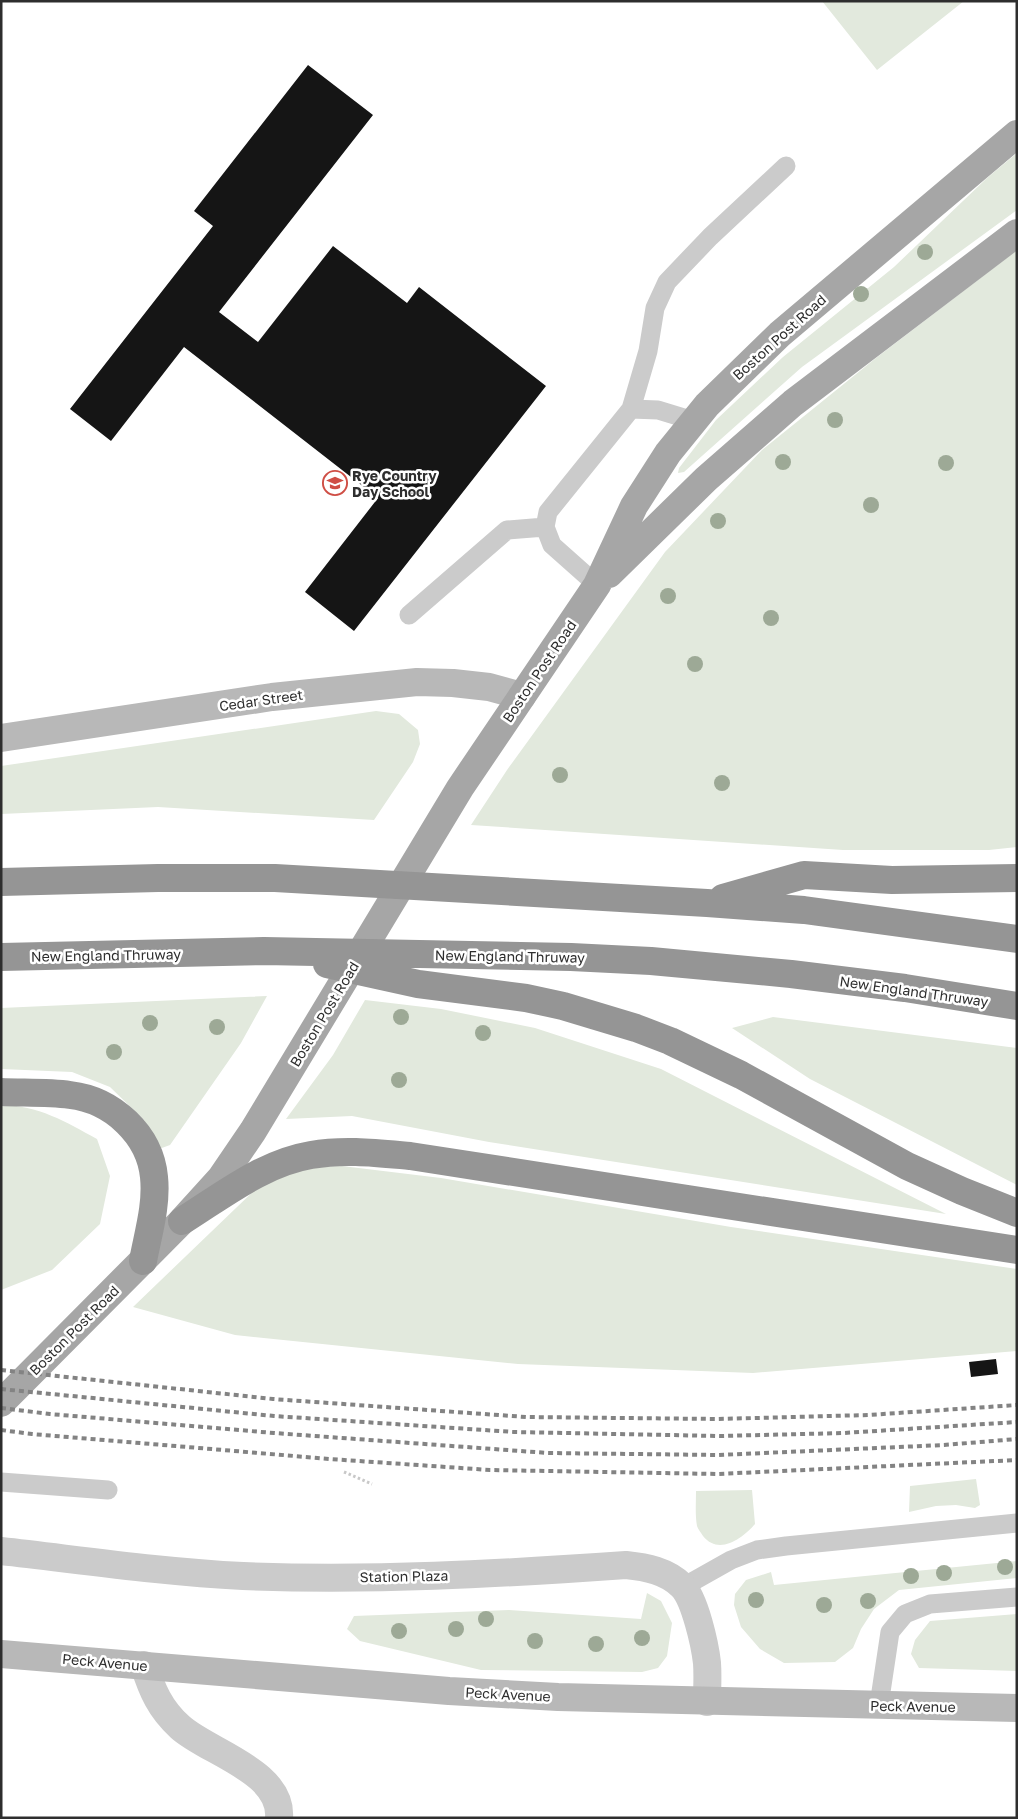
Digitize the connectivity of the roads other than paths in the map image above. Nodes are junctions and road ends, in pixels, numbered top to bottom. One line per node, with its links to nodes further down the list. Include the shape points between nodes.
1 (1017, 134): 5 (main road, Boston Post Road, via 780,334)
2 (786, 166): 4 (lane, via 667,282 654,308 648,351)
3 (1017, 233): 7 (main road, Boston Post Road, via 792,403 706,479)
4 (631, 409): 5 (lane, via 658,410); 6 (lane, via 548,512)
5 (694, 421): 7 (main road, Boston Post Road, via 668,452 634,506)
6 (545, 527): 7 (lane, via 552,545); 8 (lane, via 507,530)
7 (597, 585): 9 (main road, Boston Post Road)
8 (409, 615)
9 (522, 696): 10 (street, Cedar Street, via 454,682 417,682 272,697); 20 (main road, Boston Post Road, via 460,788 253,1131 226,1170)
10 (1, 738)
11 (1017, 878): 13 (highway, via 901,880 804,875)
12 (1, 882): 13 (highway, via 275,878)
13 (707, 902): 14 (highway, via 804,910)
14 (1017, 939)
15 (264, 951): 16 (highway, New England Thruway); 17 (highway, New England Thruway, via 571,957 651,962 800,975); 19 (highway, via 418,984 563,1006 636,1028 741,1075 907,1166)
16 (1, 957)
17 (1017, 1006)
18 (1, 1092): 22 (highway, via 72,1095 96,1101 115,1111 130,1125 142,1141 154,1178 154,1199)
19 (1017, 1213)
20 (182, 1222): 21 (highway, via 245,1180 274,1166 310,1155 339,1151 373,1152); 22 (main road, Boston Post Road)
21 (1017, 1250)
22 (143, 1261): 23 (main road, Boston Post Road)
23 (1, 1403)
24 (1, 1482): 25 (lane)
25 (108, 1490)
26 (1017, 1523): 28 (lane, via 757,1550 731,1560)
27 (1, 1551): 28 (street, Station Plaza, via 190,1572 288,1577 455,1576 626,1565 648,1567)
28 (683, 1587): 32 (street, via 695,1610 701,1634 707,1664)
29 (1017, 1597): 33 (lane, via 930,1604 905,1614 890,1632)
30 (1, 1654): 31 (street, Peck Avenue)
31 (144, 1665): 32 (street, Peck Avenue, via 449,1691); 35 (street, via 154,1696 167,1714 181,1728 253,1771 270,1788 280,1810)
32 (707, 1702): 33 (street, Peck Avenue)
33 (879, 1705): 34 (street, Peck Avenue)
34 (1017, 1708)
35 (279, 1818)

